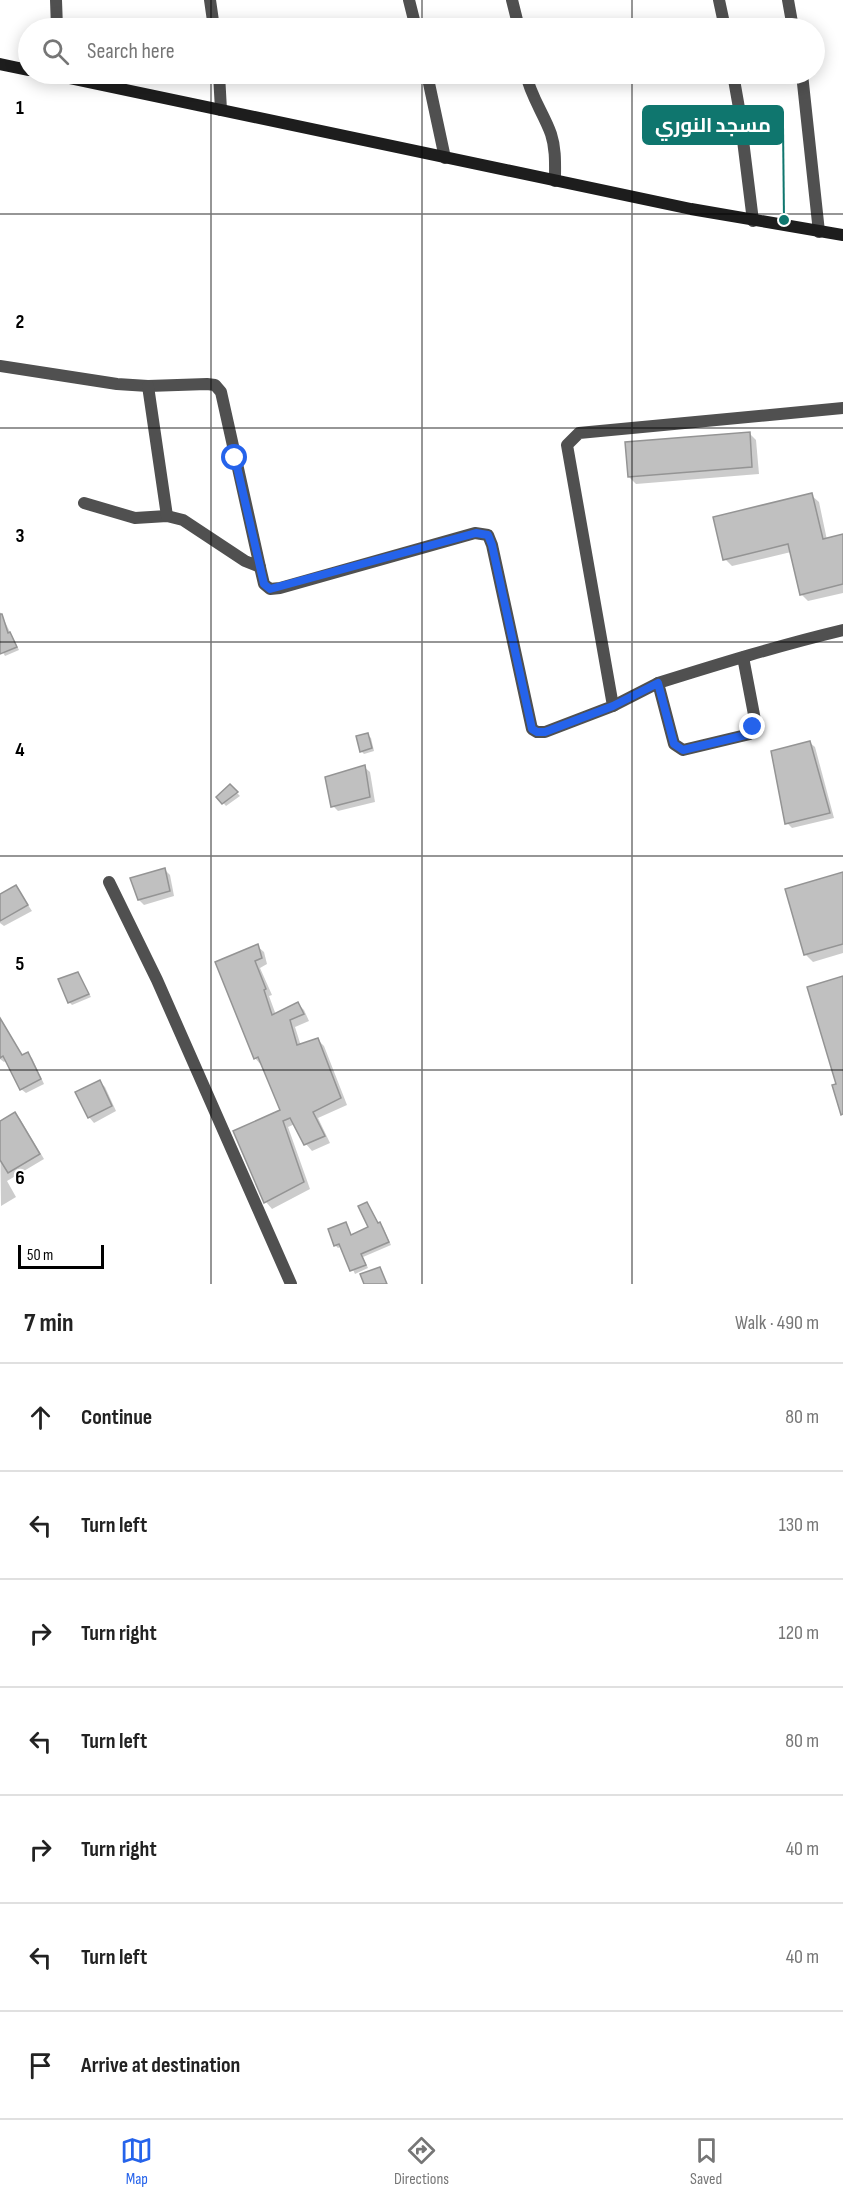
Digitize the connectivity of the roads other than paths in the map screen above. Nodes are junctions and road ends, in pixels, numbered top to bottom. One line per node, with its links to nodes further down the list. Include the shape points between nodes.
1 (56, 0): 7 (street)
2 (210, 0): 8 (street)
3 (409, 0): 9 (street)
4 (512, 0): 10 (street)
5 (719, 0): 11 (street)
6 (788, 0): 12 (street)
7 (57, 18)
8 (213, 18)
9 (414, 18)
10 (516, 18)
11 (723, 18)
12 (791, 18)
13 (0, 64): 14 (main road)
14 (18, 68)
15 (101, 84): 21 (main road)
16 (220, 84): 21 (street)
17 (429, 84): 22 (street)
18 (529, 84): 23 (street, via 555,147)
19 (735, 84): 24 (street)
20 (803, 84): 25 (street)
21 (221, 110): 22 (main road)
22 (444, 158): 23 (main road)
23 (555, 181): 24 (main road)
24 (753, 221): 25 (main road)
25 (819, 232): 26 (main road)
26 (843, 235)
27 (0, 366): 28 (street)
28 (148, 386): 31 (street); 32 (street, via 207,384 215,385 221,392)
29 (843, 408): 36 (street, via 579,433 567,445)
30 (84, 503): 31 (street, via 135,518)
31 (167, 516): 32 (street, via 183,520)
32 (260, 567): 36 (street, via 264,584 270,589 280,588 476,533 488,535 532,729 545,732)
33 (843, 630): 34 (street)
34 (743, 657): 35 (street); 35 (street, via 755,720 750,734 683,750 674,744)
35 (658, 683): 36 (street)
36 (613, 706)
37 (109, 882): 38 (street, via 157,980)
38 (291, 1284)

